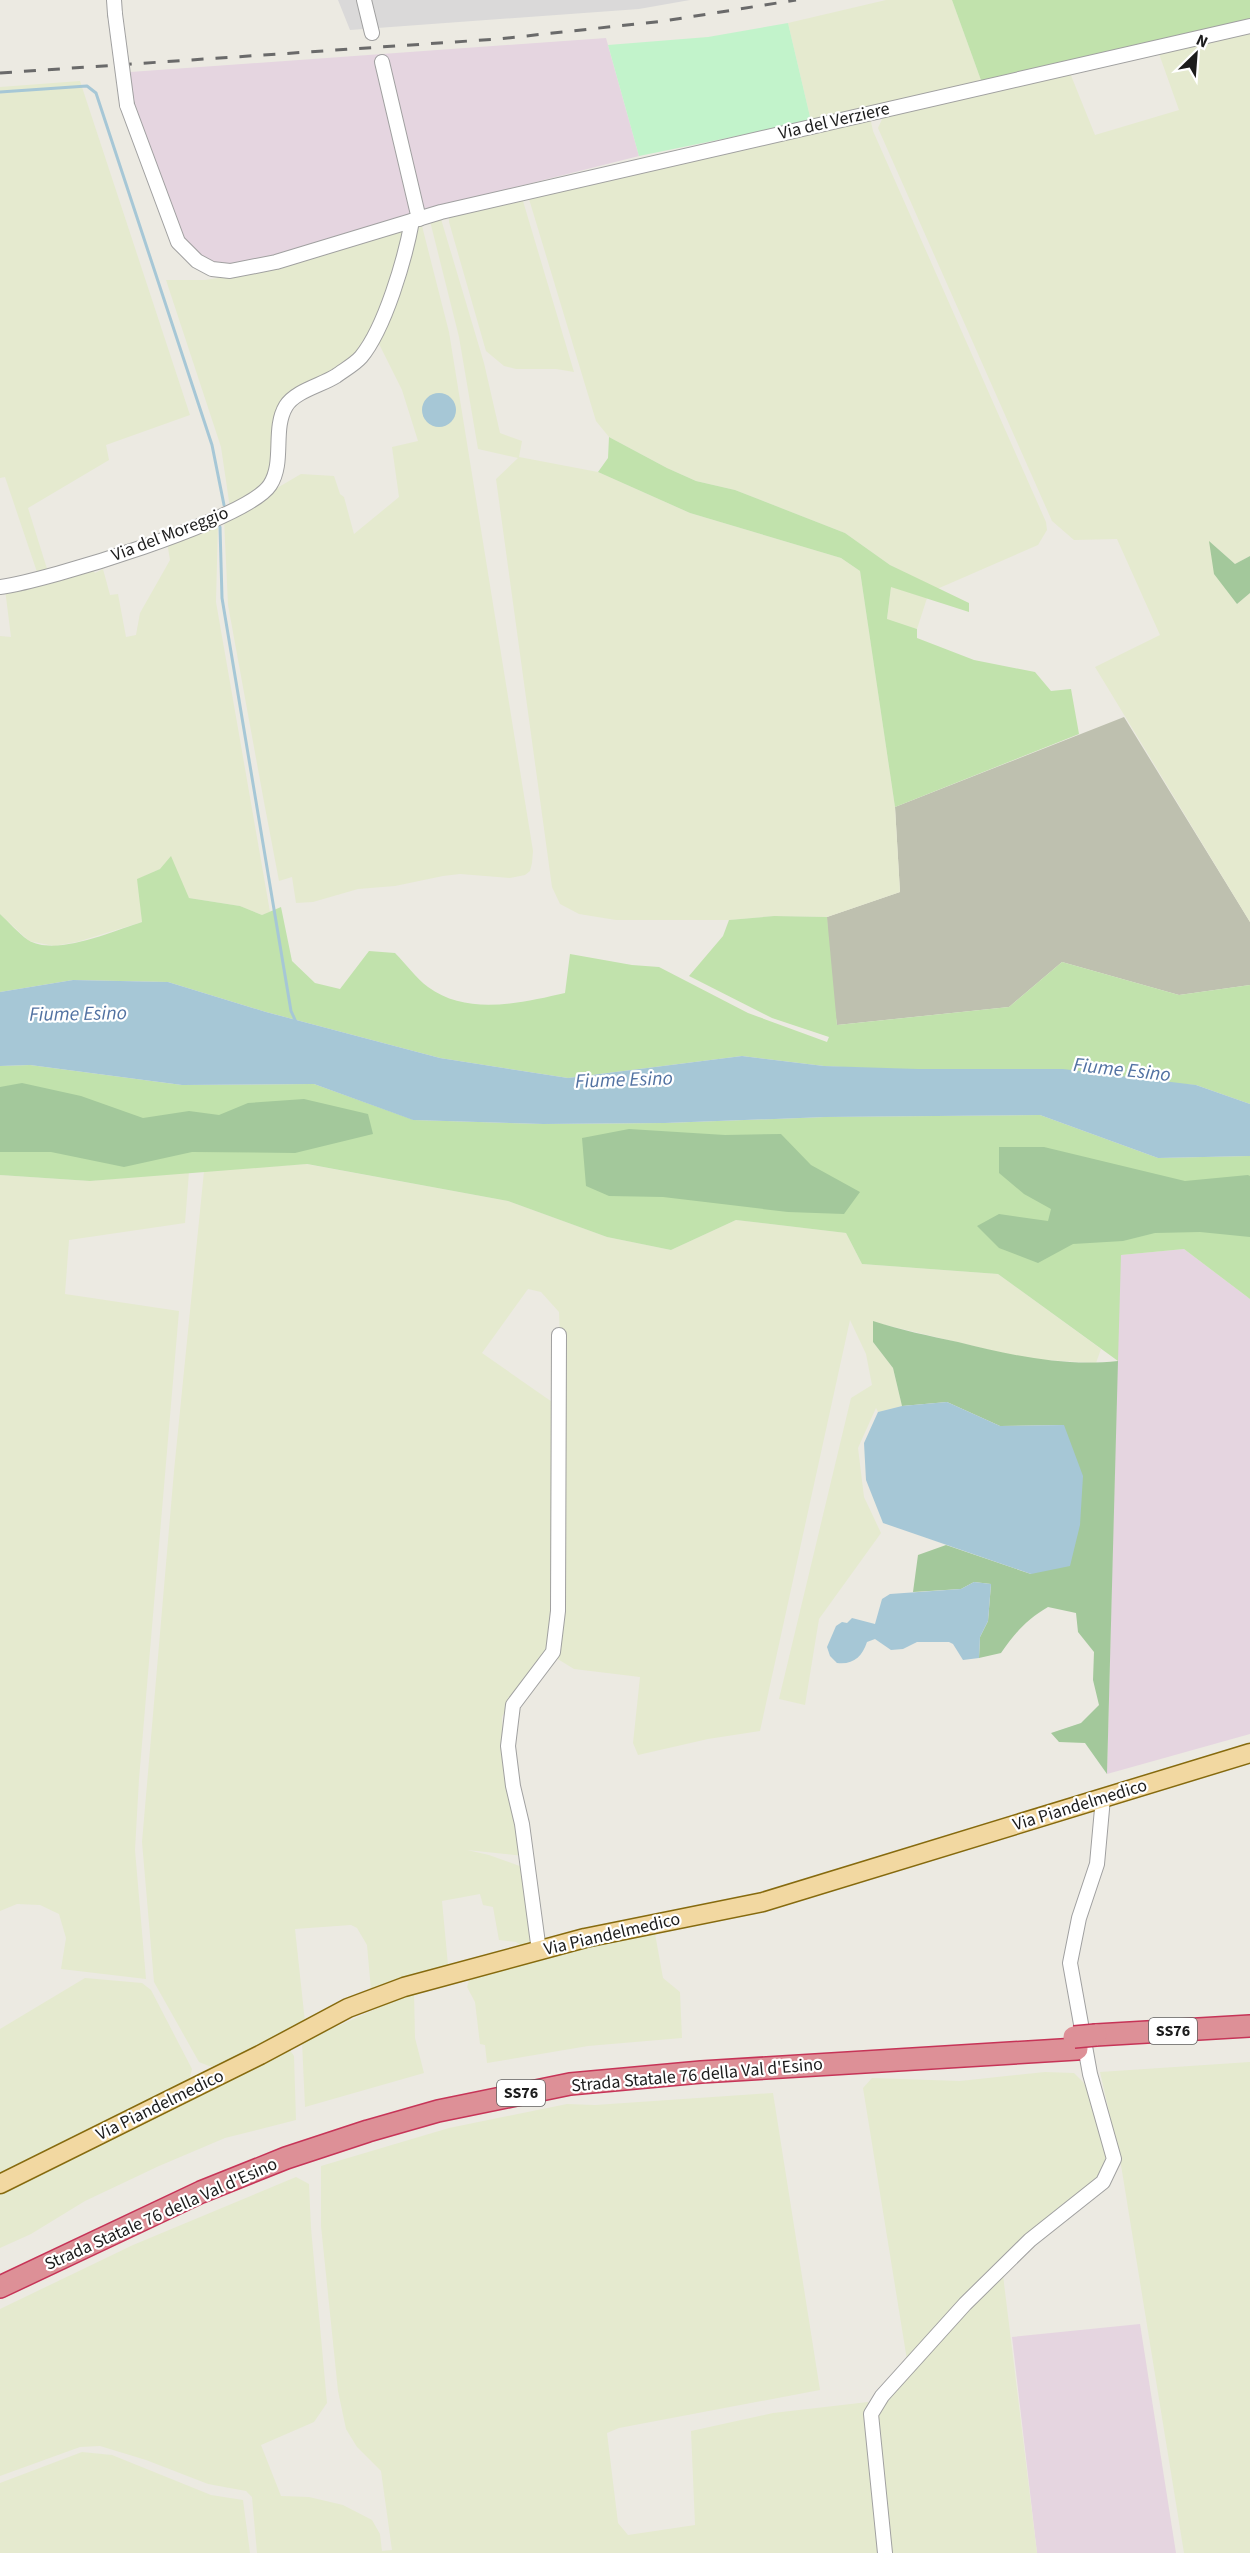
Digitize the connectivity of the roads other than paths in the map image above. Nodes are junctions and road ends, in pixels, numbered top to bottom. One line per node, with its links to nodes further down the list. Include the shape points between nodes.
1 (364, 0): 4 (street)
2 (115, 7): 6 (street, bridge, via 127,105 178,242 197,261 212,269 230,271 256,267)
3 (1250, 26): 6 (street, Via del Verziere)
4 (372, 33)
5 (382, 62): 6 (street, Via del Moreggio)
6 (416, 220): 7 (street, Via del Moreggio, via 385,313 360,359 286,404 275,474 269,487 252,500 195,528 35,581)
7 (0, 587)
8 (559, 1335): 11 (street, via 556,1631 553,1652 513,1705 508,1746)
9 (1250, 1753): 10 (main road, Via Piandelmedico)
10 (1103, 1798): 11 (main road, Via Piandelmedico, via 763,1902); 19 (street, via 1096,1864 1070,1963 1090,2074 1114,2159 1102,2182 1030,2240 965,2304 882,2396 871,2414)
11 (539, 1951): 16 (main road, Via Piandelmedico, via 404,1987 348,2008)
12 (1250, 2026): 14 (highway, Strada Statale 76 della Val d'Esino / SS76)
13 (1250, 2038): 14 (highway, Strada Statale 76 della Val d'Esino / SS76)
14 (1097, 2041): 15 (highway, Strada Statale 76 della Val d'Esino / SS76, bridge)
15 (1076, 2043): 17 (highway, Strada Statale 76 della Val d'Esino / SS76, via 701,2060 568,2072 436,2098 282,2146 197,2180); 18 (highway, Strada Statale 76 della Val d'Esino / SS76, via 570,2084 482,2101 368,2131 286,2158 201,2192)
16 (0, 2184)
17 (0, 2273)
18 (0, 2286)
19 (885, 2553)

